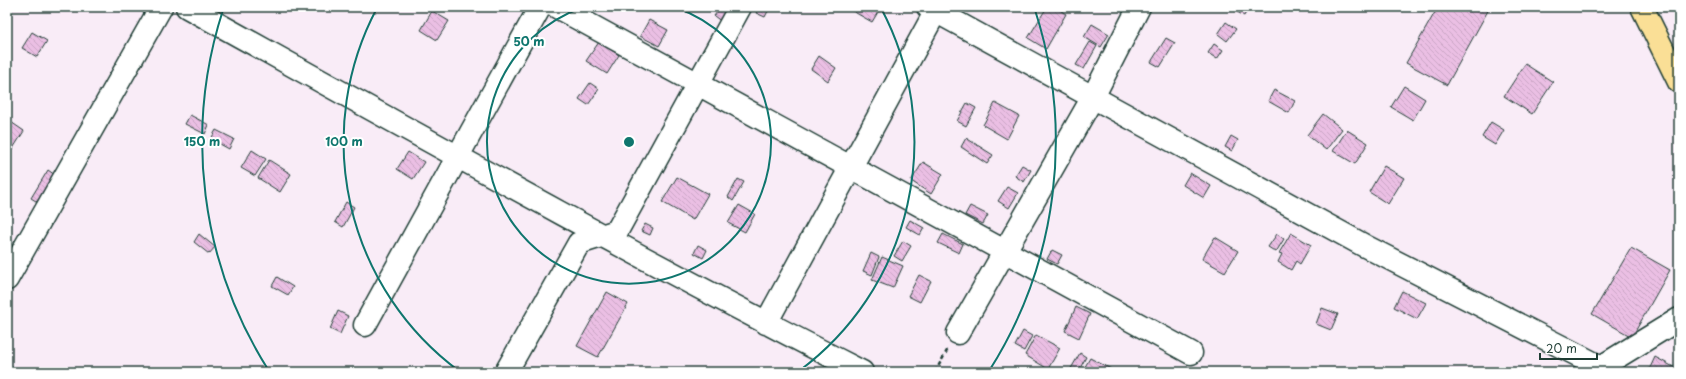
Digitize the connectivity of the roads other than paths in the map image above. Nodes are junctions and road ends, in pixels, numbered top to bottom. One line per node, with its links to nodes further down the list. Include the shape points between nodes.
1 (162, 7): 16 (street)
2 (187, 7): 12 (street)
3 (540, 7): 12 (street)
4 (557, 7): 10 (street)
5 (740, 7): 10 (street)
6 (1139, 7): 11 (street)
7 (1642, 7): 9 (main road)
8 (934, 8): 11 (street); 13 (street)
9 (1679, 82)
10 (698, 84): 13 (street); 14 (street, via 617,231)
11 (1093, 97): 15 (street); 17 (street, via 1365,246 1601,367)
12 (457, 156): 14 (street); 19 (street)
13 (851, 168): 15 (street); 18 (street)
14 (603, 235): 18 (street); 22 (street, via 579,243)
15 (1004, 251): 20 (street); 21 (street)
16 (7, 279)
17 (1679, 320)
18 (766, 323): 23 (street)
19 (365, 325)
20 (958, 333)
21 (1191, 353)
22 (506, 372)
23 (862, 372)

